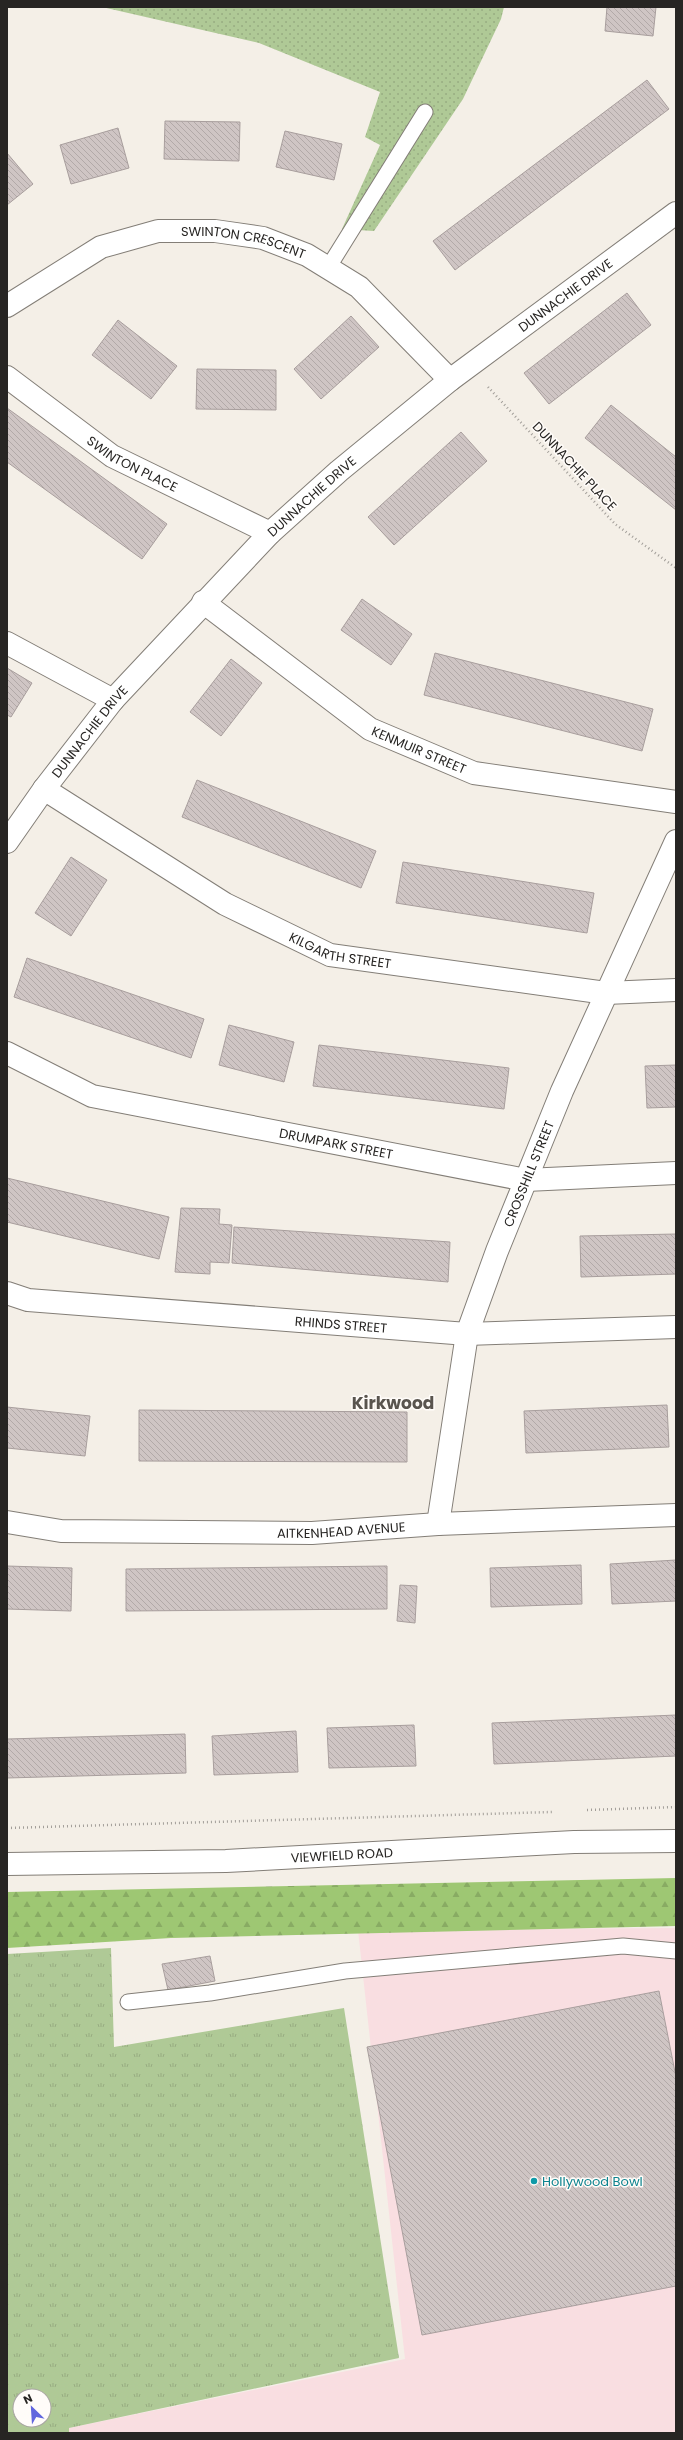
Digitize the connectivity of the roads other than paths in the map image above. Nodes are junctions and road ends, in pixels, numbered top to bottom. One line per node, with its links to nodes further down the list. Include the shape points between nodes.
1 (425, 112): 3 (lane)
2 (676, 213): 6 (street, DUNNACHIE DRIVE)
3 (328, 268): 4 (street, SWINTON CRESCENT, via 307,255 263,238 215,231 158,231 101,247); 6 (street, SWINTON CRESCENT, via 359,287)
4 (7, 306)
5 (7, 377): 7 (street, SWINTON PLACE, via 112,456)
6 (450, 380): 7 (street, DUNNACHIE DRIVE, via 339,471)
7 (270, 533): 8 (street, DUNNACHIE DRIVE)
8 (203, 602): 10 (street, DUNNACHIE DRIVE); 12 (street, KENMUIR STREET, via 370,729 474,772)
9 (7, 643): 10 (street)
10 (113, 700): 11 (street, DUNNACHIE DRIVE)
11 (44, 789): 13 (street, DUNNACHIE DRIVE); 16 (street, KILGARTH STREET, via 225,904 330,955)
12 (676, 802)
13 (8, 837)
14 (676, 841): 16 (street, CROSSHILL STREET)
15 (676, 990): 16 (street, KILGARTH STREET)
16 (606, 993): 19 (street, CROSSHILL STREET)
17 (7, 1053): 19 (street, DRUMPARK STREET, via 92,1096)
18 (676, 1173): 19 (street, DRUMPARK STREET)
19 (526, 1180): 22 (street, CROSSHILL STREET)
20 (7, 1293): 22 (street, RHINDS STREET, via 28,1300)
21 (676, 1327): 22 (street, RHINDS STREET)
22 (467, 1334): 25 (street, CROSSHILL STREET)
23 (676, 1515): 25 (street, AITKENHEAD AVENUE)
24 (7, 1522): 25 (street, AITKENHEAD AVENUE, via 62,1531 312,1534)
25 (438, 1524)
26 (676, 1841): 27 (street, VIEWFIELD ROAD, via 574,1842 226,1861)
27 (7, 1864)
28 (676, 1951): 29 (lane, via 623,1946 345,1971 210,1993)
29 (128, 2002)

